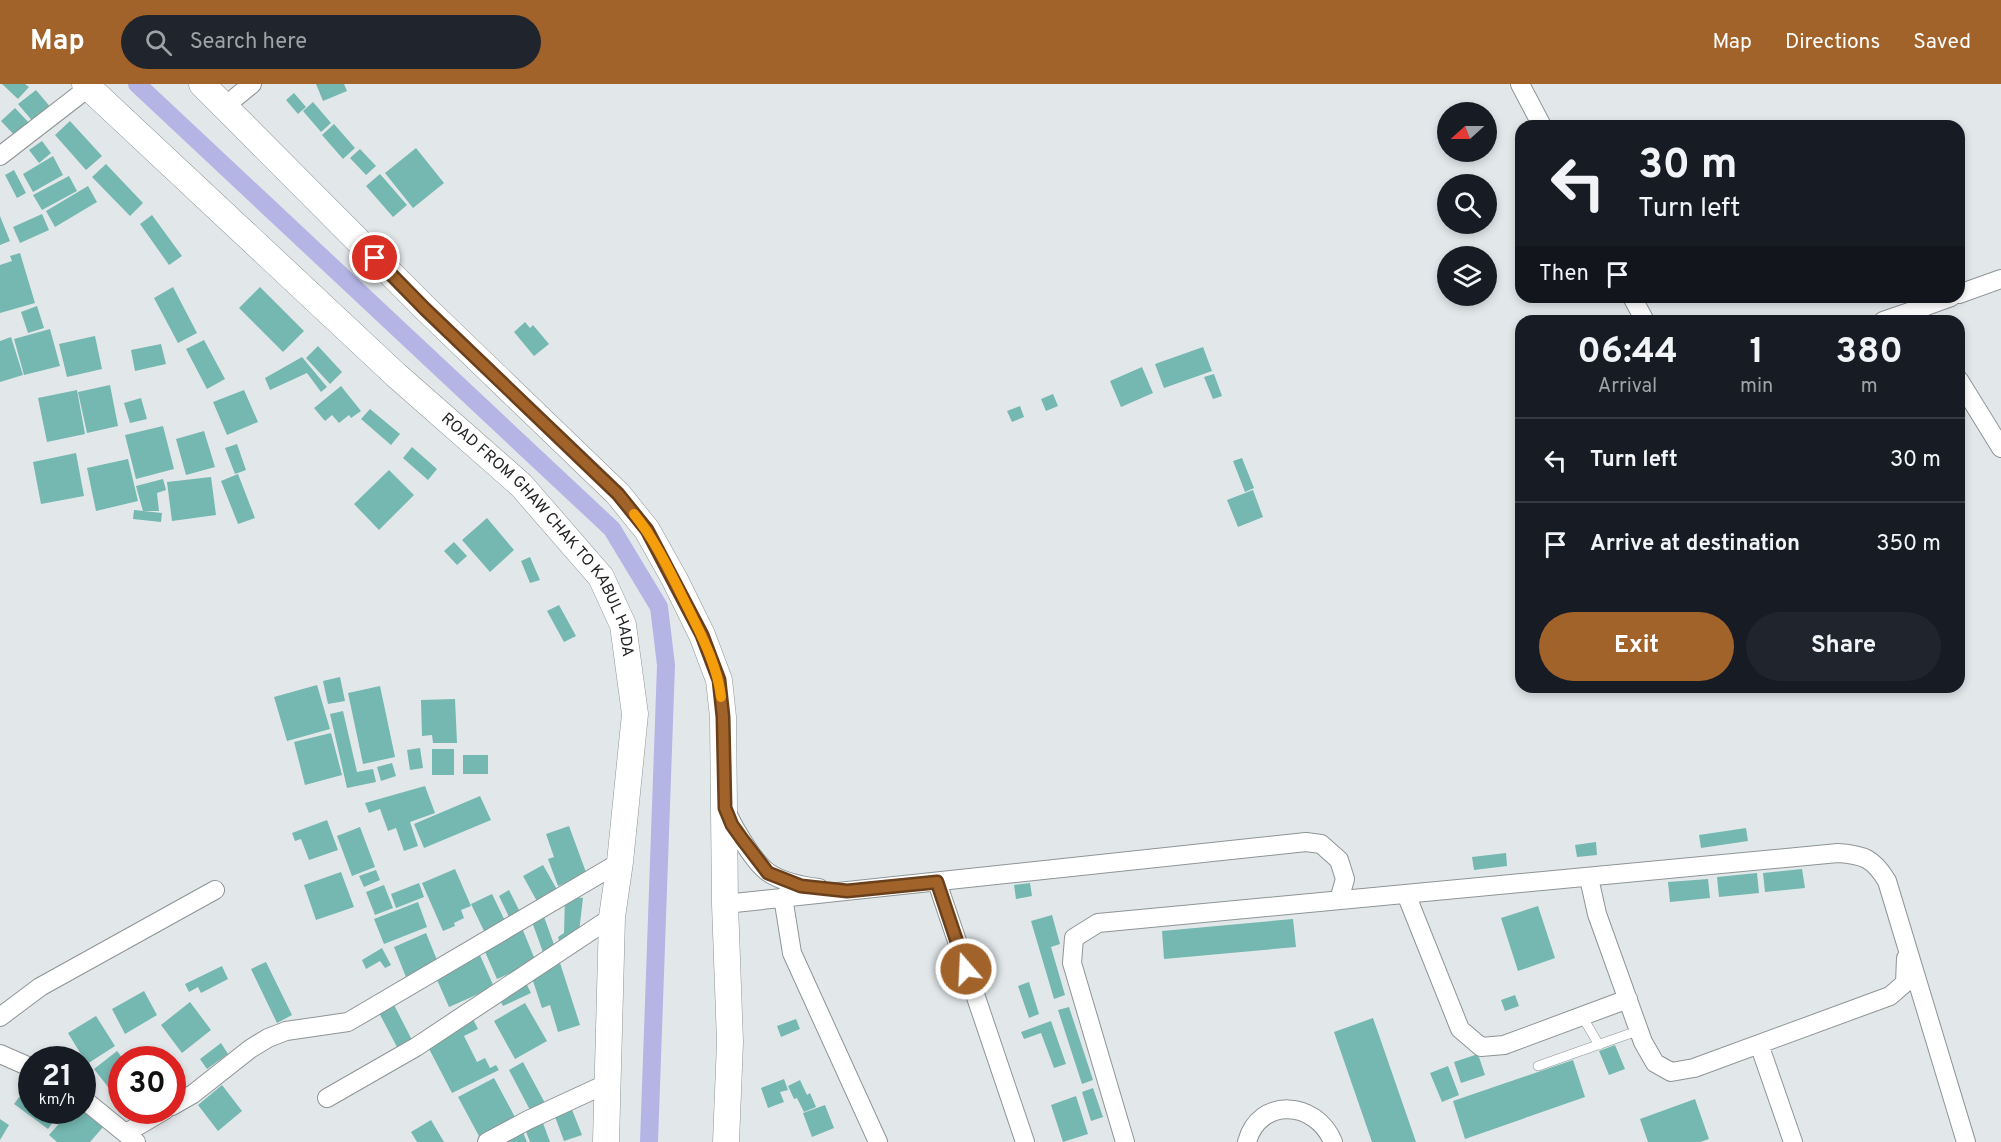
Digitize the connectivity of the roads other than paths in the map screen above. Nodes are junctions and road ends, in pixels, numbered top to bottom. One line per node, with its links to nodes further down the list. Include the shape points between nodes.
1 (202, 84): 5 (street)
2 (252, 84): 5 (street)
3 (1521, 84): 6 (street)
4 (87, 86): 7 (street); 15 (street, ROAD FROM GHAW CHAK TO KABUL HADA, via 396,375 521,485 601,577 623,626 635,714)
5 (225, 106): 14 (street, via 425,309 618,494 647,530 702,635 719,680)
6 (1539, 120)
7 (0, 156)
8 (2001, 279): 9 (street)
9 (1965, 292)
10 (1940, 303): 11 (street)
11 (1919, 315)
12 (1965, 390): 13 (street)
13 (2001, 448)
14 (725, 808): 19 (street, via 732,825 768,873 801,886); 23 (street)
15 (620, 862): 24 (street, ROAD FROM GHAW CHAK TO KABUL HADA); 38 (street, via 348,1022 286,1031 268,1038)
16 (1589, 878): 20 (street); 25 (street, via 1859,854 1878,865 1887,881); 27 (street, via 1597,914)
17 (937, 882): 19 (street); 22 (street, via 1306,842 1321,844 1339,860 1345,879); 47 (street)
18 (215, 890): 30 (street, via 40,987)
19 (847, 891): 21 (street)
20 (1406, 894): 22 (street); 29 (street, via 1460,1029 1480,1047 1504,1046)
21 (783, 897): 23 (street); 46 (street, via 792,953)
22 (1339, 900): 48 (street, via 1098,923 1074,938 1071,963)
23 (725, 904): 45 (street, via 730,1042)
24 (612, 917): 37 (street, ROAD FROM GHAW CHAK TO KABUL HADA); 39 (street, via 416,1047)
25 (1906, 944): 26 (street, via 1905,983); 28 (street)
26 (1890, 996): 28 (street, via 1917,1002); 32 (street)
27 (1628, 999): 29 (street); 31 (street)
28 (1926, 1010): 52 (street)
29 (1582, 1016): 33 (lane)
30 (0, 1017)
31 (1640, 1030): 32 (street, via 1655,1063 1671,1072 1694,1068); 33 (lane)
32 (1759, 1044): 51 (street)
33 (1599, 1045): 36 (lane)
34 (0, 1054): 35 (street)
35 (18, 1062)
36 (1538, 1066)
37 (606, 1084): 43 (street); 44 (street, ROAD FROM GHAW CHAK TO KABUL HADA)
38 (186, 1098)
39 (327, 1098)
40 (96, 1109): 42 (street)
41 (147, 1124): 42 (street)
42 (131, 1137)
43 (487, 1142)
44 (606, 1142)
45 (726, 1142)
46 (878, 1142)
47 (1025, 1142)
48 (1125, 1142)
49 (1247, 1142): 50 (street, via 1260,1120 1275,1111 1293,1109 1310,1114 1324,1125)
50 (1333, 1142)
51 (1793, 1142)
52 (1966, 1142)

